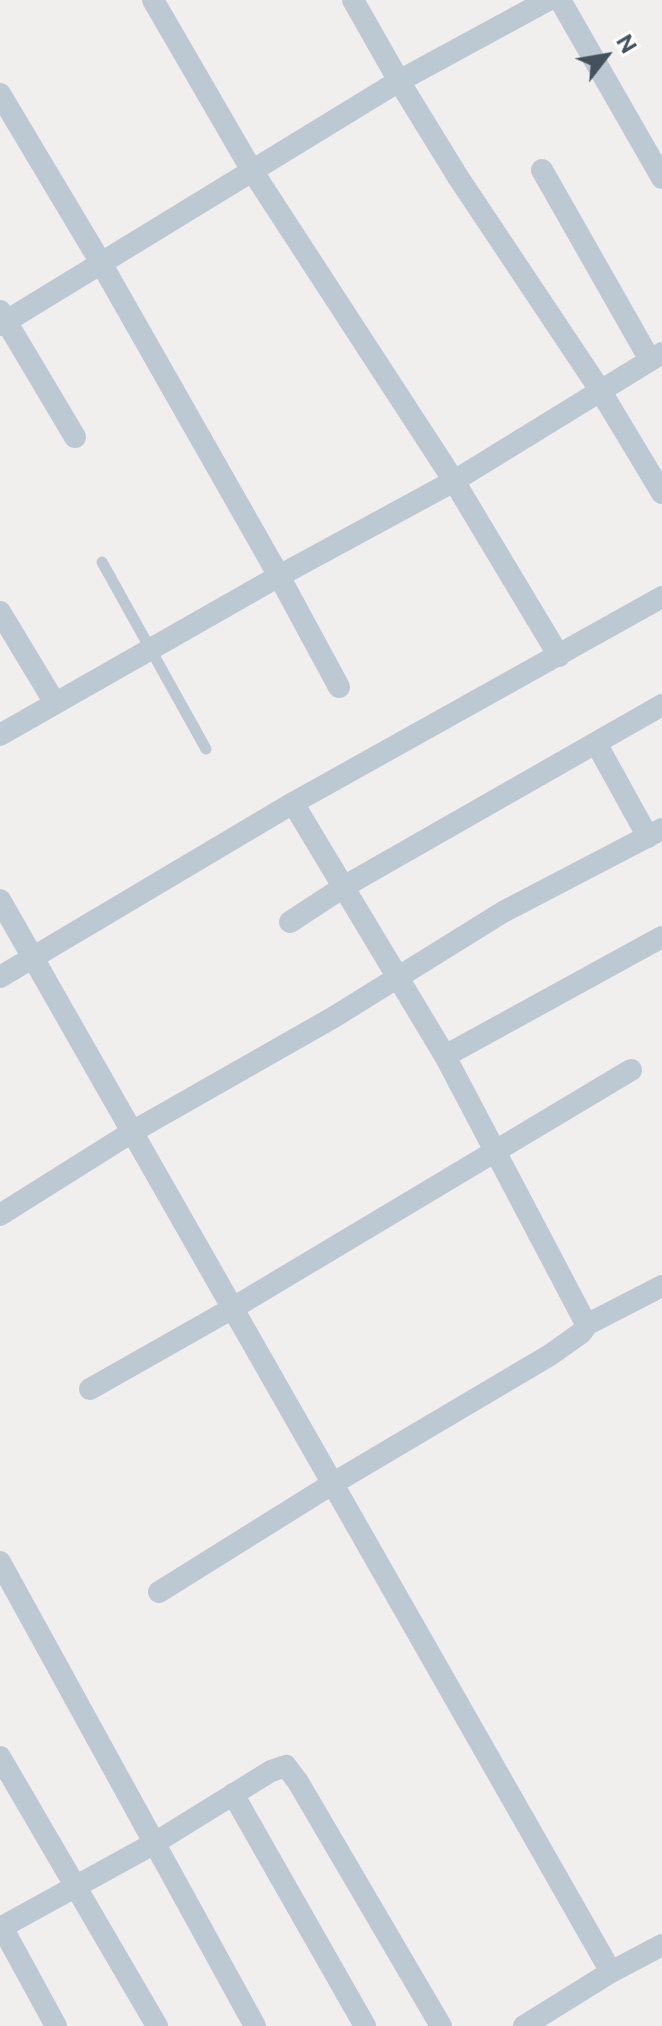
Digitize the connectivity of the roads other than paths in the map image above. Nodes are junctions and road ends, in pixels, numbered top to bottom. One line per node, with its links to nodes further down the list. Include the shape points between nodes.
1 (153, 0): 8 (street)
2 (353, 0): 6 (street)
3 (548, 0): 5 (street)
4 (560, 0): 10 (street)
5 (511, 9): 6 (street)
6 (399, 81): 8 (street); 14 (street)
7 (0, 94): 11 (street)
8 (251, 169): 11 (street); 16 (street)
9 (542, 170): 13 (street)
10 (662, 178)
11 (101, 263): 12 (street); 19 (street)
12 (2, 319): 15 (street)
13 (656, 357): 14 (street)
14 (600, 390): 16 (street); 17 (street)
15 (75, 437)
16 (454, 481): 19 (street); 23 (street)
17 (662, 493)
18 (102, 562): 22 (lane)
19 (279, 576): 22 (street); 24 (street)
20 (662, 597): 23 (street)
21 (0, 612): 25 (street)
22 (150, 649): 25 (street); 29 (lane)
23 (559, 656): 30 (street)
24 (339, 687)
25 (55, 703): 27 (street)
26 (662, 705): 28 (street)
27 (0, 735)
28 (596, 743): 31 (street); 32 (street)
29 (206, 749)
30 (293, 803): 32 (street); 36 (street)
31 (655, 833): 38 (street, via 503,912)
32 (345, 886): 34 (street); 38 (street)
33 (0, 900): 36 (street)
34 (290, 922)
35 (662, 937): 39 (street)
36 (32, 956): 37 (street); 41 (street)
37 (0, 977)
38 (398, 978): 39 (street); 41 (street)
39 (445, 1056): 42 (street)
40 (631, 1070): 42 (street)
41 (132, 1132): 43 (street); 45 (street)
42 (495, 1150): 45 (street); 46 (street, via 579,1313)
43 (0, 1215)
44 (662, 1286): 46 (street)
45 (233, 1308): 47 (street); 48 (street)
46 (589, 1322): 48 (street, via 550,1355)
47 (90, 1389)
48 (332, 1484): 50 (street); 57 (street)
49 (0, 1562): 53 (street)
50 (159, 1592)
51 (0, 1757): 54 (street)
52 (233, 1794): 53 (street); 61 (street); 62 (street, via 280,1767 291,1770)
53 (153, 1844): 54 (street); 60 (street)
54 (74, 1888): 55 (street); 59 (street)
55 (1, 1928): 58 (street)
56 (662, 1945): 57 (street)
57 (611, 1972): 63 (street)
58 (56, 2026)
59 (157, 2026)
60 (255, 2026)
61 (365, 2026)
62 (441, 2026)
63 (524, 2026)

